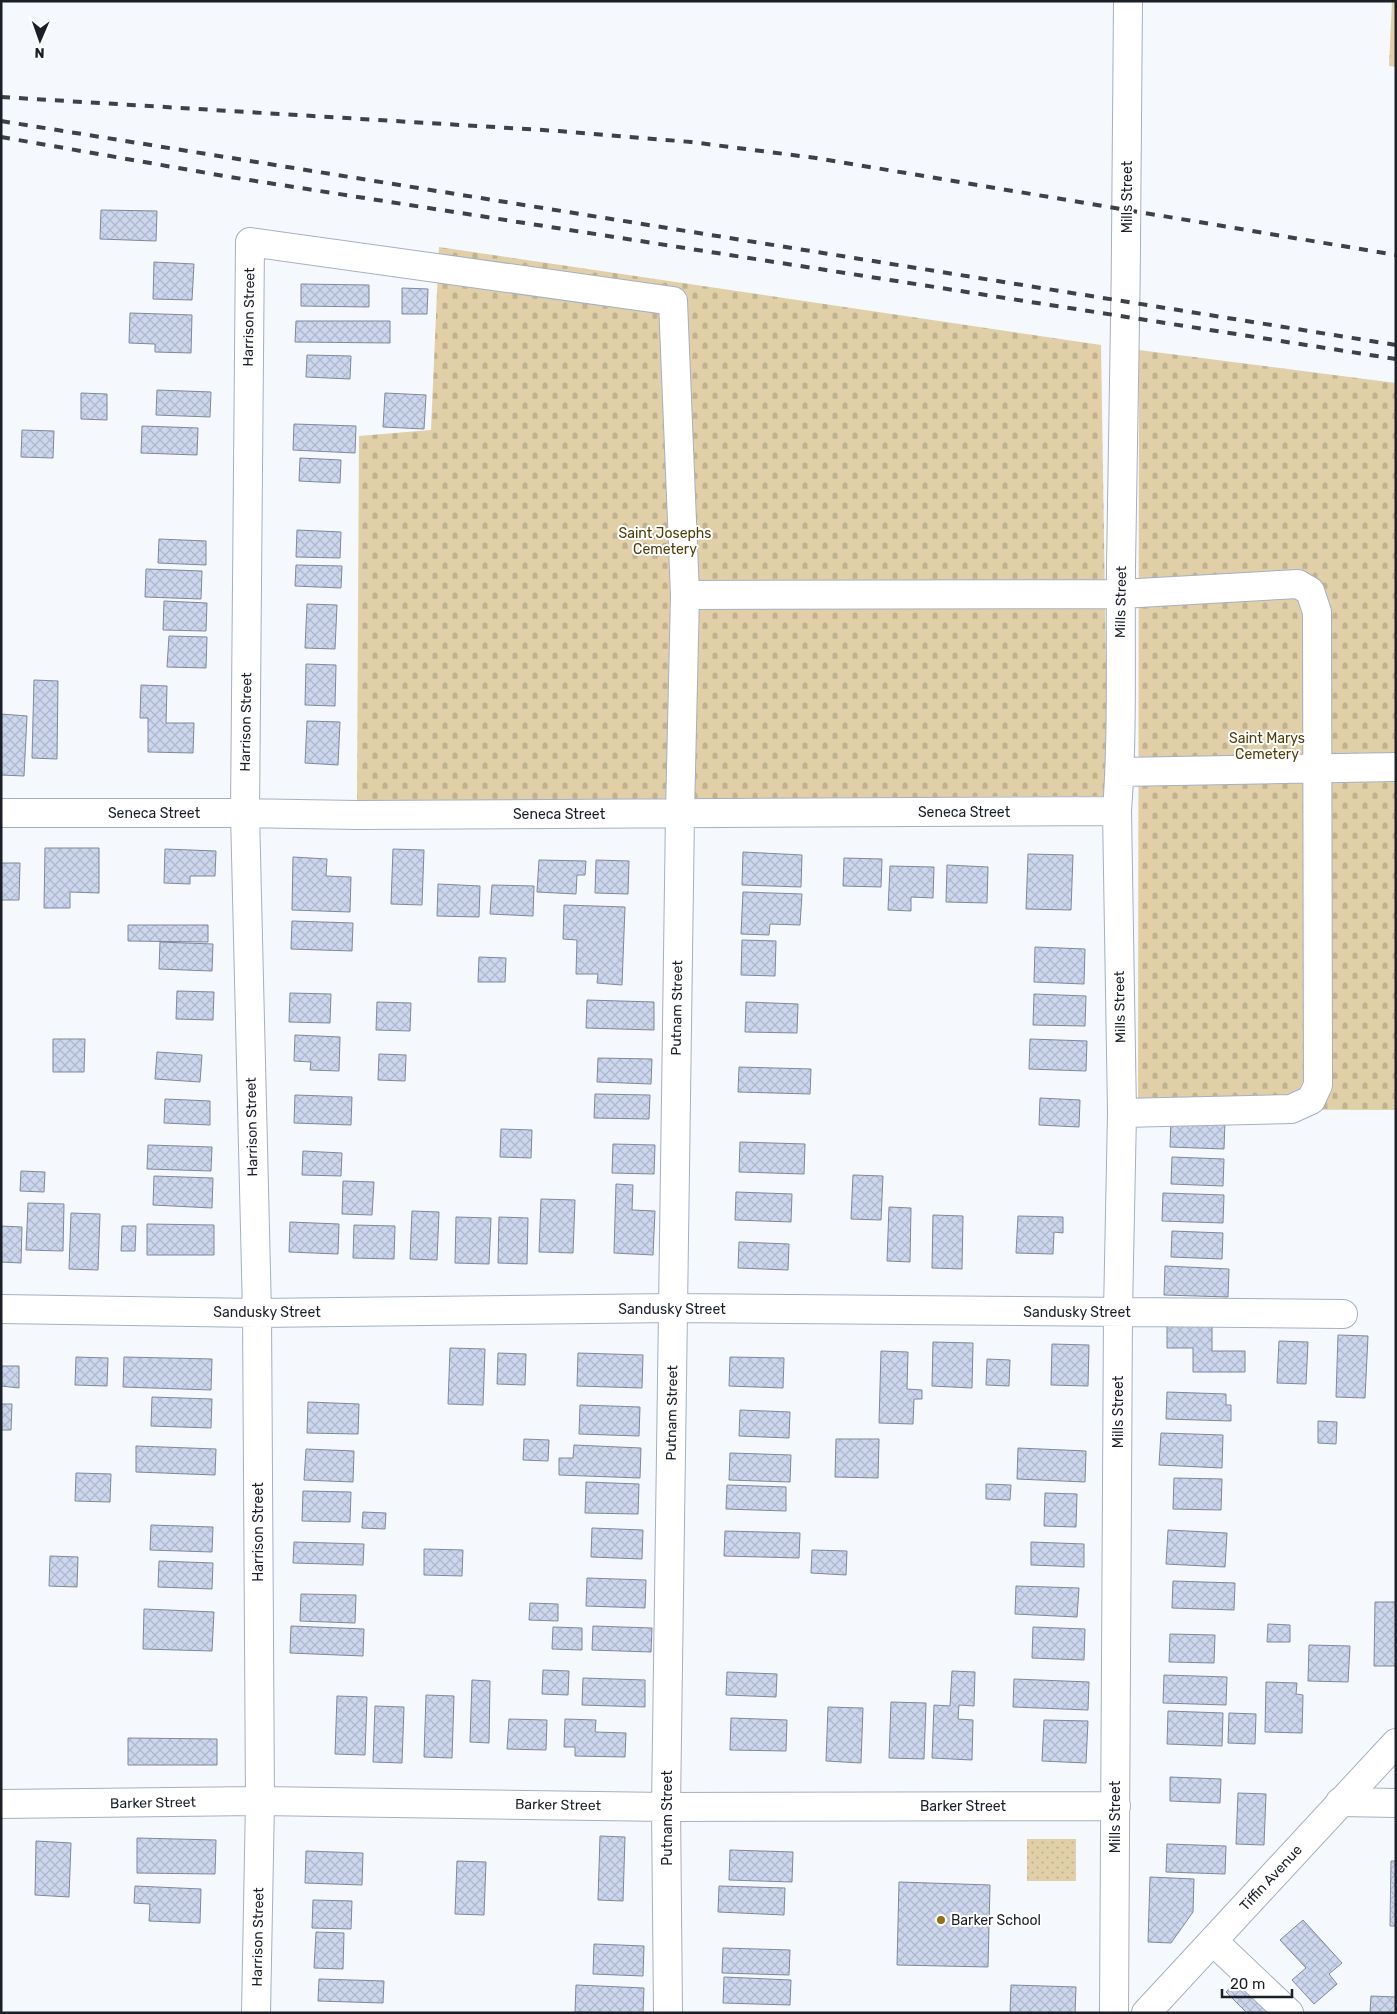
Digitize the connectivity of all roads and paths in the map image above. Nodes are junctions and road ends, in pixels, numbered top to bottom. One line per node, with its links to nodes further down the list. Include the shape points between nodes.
1 (1128, 1): 4 (street, Mills Street, via 1127,301)
2 (250, 242): 3 (street, Putnam Street, via 673,301); 10 (street, Harrison Street)
3 (684, 594): 4 (street); 11 (street, Putnam Street)
4 (1121, 594): 6 (street, via 1298,584 1310,591 1318,612); 7 (street, Mills Street)
5 (1396, 767): 6 (street)
6 (1317, 768): 7 (street); 12 (street, via 1318,1085 1311,1100 1291,1109)
7 (1120, 772): 8 (street, Mills Street)
8 (1117, 811): 11 (street, Seneca Street); 12 (street, Mills Street)
9 (1, 813): 10 (street, Seneca Street)
10 (245, 813): 11 (street, Seneca Street); 16 (street, Harrison Street)
11 (680, 813): 13 (street, Putnam Street)
12 (1122, 1113): 15 (street, Mills Street)
13 (673, 1308): 15 (street, Sandusky Street); 16 (street, Sandusky Street); 24 (street, Putnam Street)
14 (1, 1309): 16 (street, Sandusky Street)
15 (1118, 1312): 17 (street, Sandusky Street); 23 (street, Mills Street)
16 (257, 1313): 19 (street, Harrison Street)
17 (1343, 1314)
18 (1396, 1743): 20 (street, Tiffin Avenue)
19 (260, 1801): 22 (street, Barker Street); 24 (street, Barker Street); 26 (street, Harrison Street)
20 (1340, 1802): 21 (street); 25 (street, Tiffin Avenue)
21 (1396, 1803)
22 (1, 1804)
23 (1116, 1806): 24 (street, Barker Street); 28 (street, Mills Street)
24 (666, 1807): 27 (street, Putnam Street)
25 (1213, 1941): 29 (street, Tiffin Avenue); 30 (street)
26 (256, 2013)
27 (668, 2013)
28 (1114, 2013)
29 (1146, 2013)
30 (1289, 2013)

